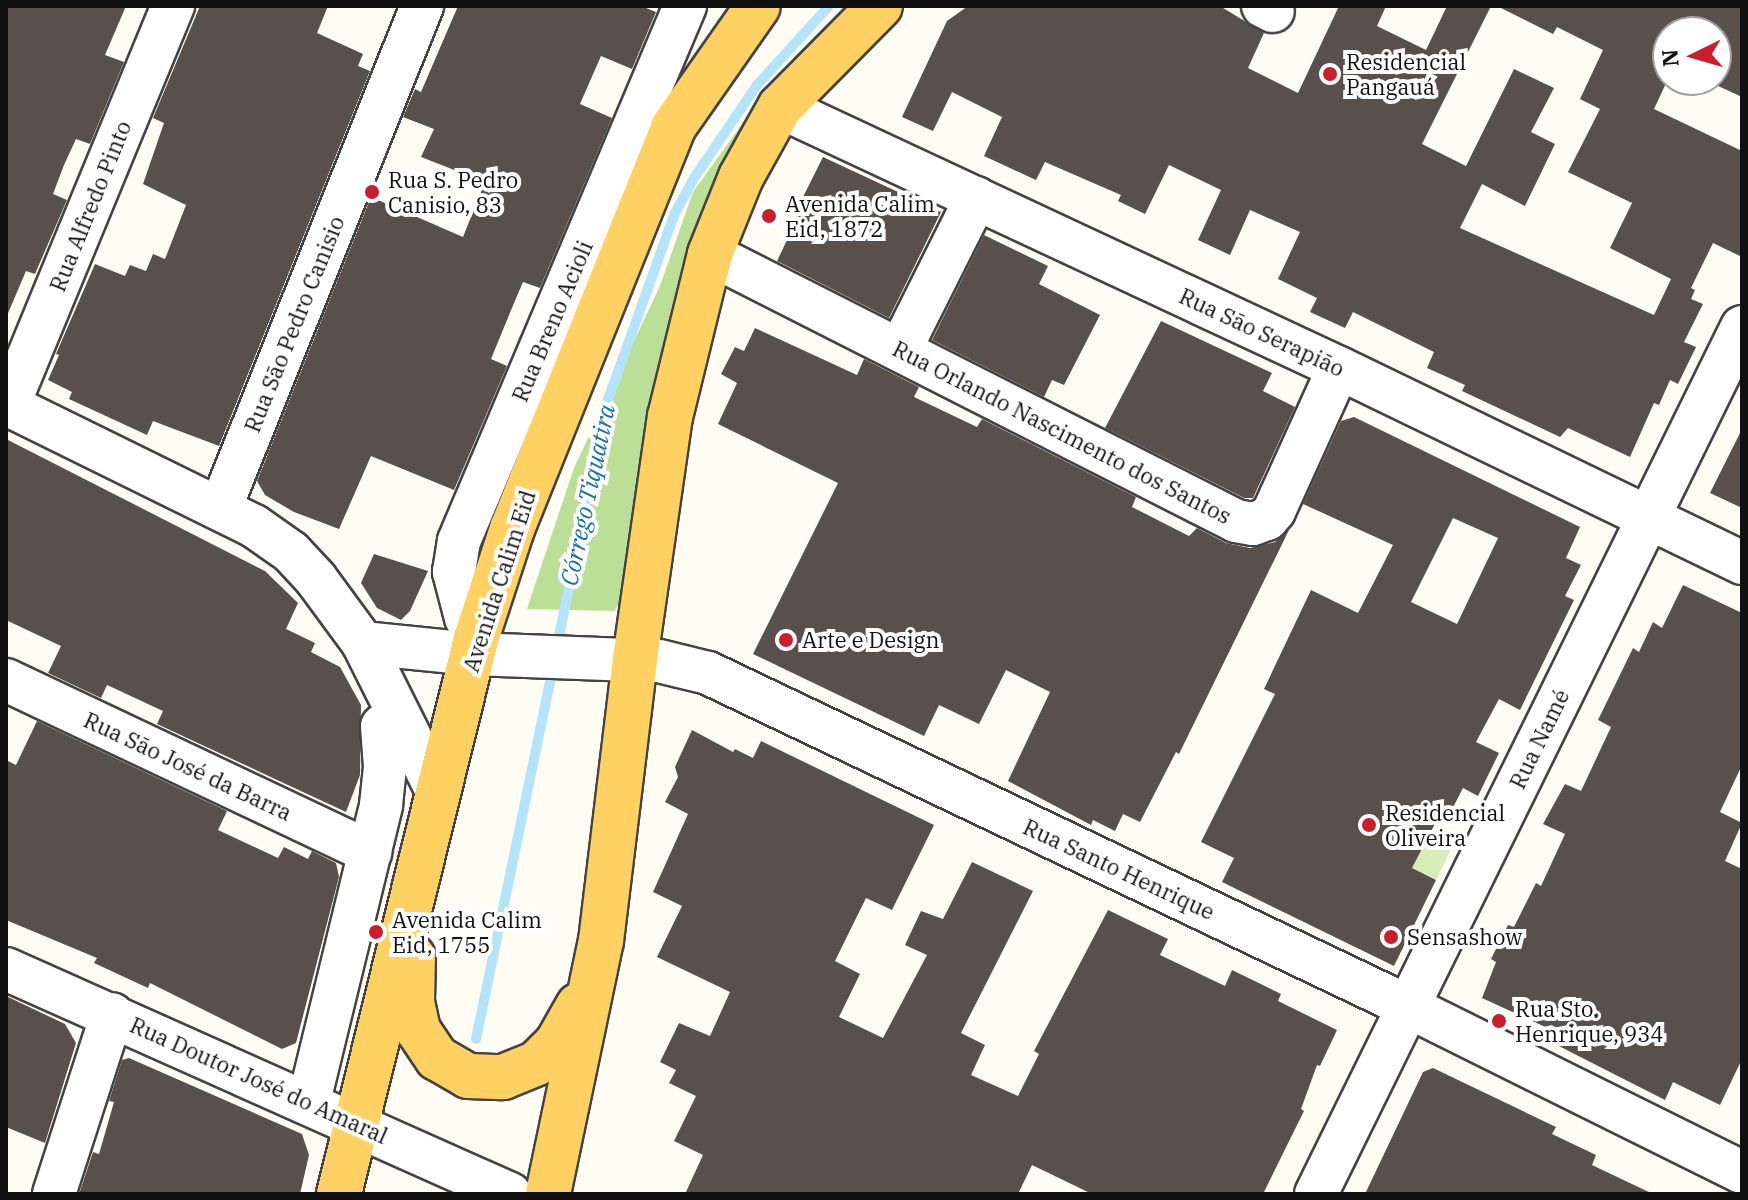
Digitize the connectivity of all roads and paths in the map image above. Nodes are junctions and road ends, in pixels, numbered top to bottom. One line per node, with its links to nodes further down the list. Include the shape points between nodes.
1 (173, 6): 14 (street, Rua Alfredo Pinto)
2 (422, 6): 15 (street, Rua São Pedro Canisio)
3 (685, 6): 19 (street, Rua Breno Acioli, via 459,541 456,584)
4 (709, 6): 8 (street)
5 (758, 6): 8 (main road, Avenida Calim Eid)
6 (880, 6): 7 (main road)
7 (780, 107): 9 (street, Rua São Serapião); 10 (main road, via 741,177)
8 (674, 126): 19 (main road, Avenida Calim Eid, via 512,529)
9 (976, 198): 12 (street); 13 (street, Rua São Serapião)
10 (710, 254): 12 (street, Rua Orlando Nascimento dos Santos); 20 (main road)
11 (1742, 327): 16 (street, Rua Namé)
12 (900, 350): 13 (street, Rua Orlando Nascimento dos Santos, via 1236,521 1253,524 1274,511)
13 (1339, 368): 16 (street, Rua São Serapião)
14 (7, 405): 15 (street)
15 (220, 509): 18 (street, via 291,552)
16 (1647, 517): 17 (street, Rua São Serapião); 28 (street, Rua Namé)
17 (1742, 563)
18 (363, 643): 19 (street, Rua Santo Henrique); 23 (street)
19 (474, 646): 20 (street, Rua Santo Henrique, via 525,655); 23 (main road, Avenida Calim Eid)
20 (620, 658): 26 (main road); 28 (street, Rua Santo Henrique, via 708,673)
21 (6, 680): 24 (street, Rua São José da Barra)
22 (382, 726): 24 (street, via 384,780)
23 (437, 791): 25 (main road, Avenida Calim Eid)
24 (370, 852): 30 (street)
25 (418, 871): 26 (main road, via 414,1017 437,1058 468,1076 516,1075 547,1055 576,1010); 31 (main road, Avenida Calim Eid)
26 (601, 941): 36 (main road)
27 (6, 969): 29 (street, Rua Doutor José do Amaral)
28 (1407, 1006): 32 (street, Rua Santo Henrique); 37 (street, Rua Namé)
29 (112, 1014): 30 (street, Rua Doutor José do Amaral); 33 (street)
30 (309, 1101): 31 (street, Rua Doutor José do Amaral)
31 (355, 1124): 34 (main road, Avenida Calim Eid); 35 (street, Rua Doutor José do Amaral)
32 (1742, 1172)
33 (54, 1194)
34 (339, 1194)
35 (510, 1194)
36 (548, 1194)
37 (1316, 1194)

